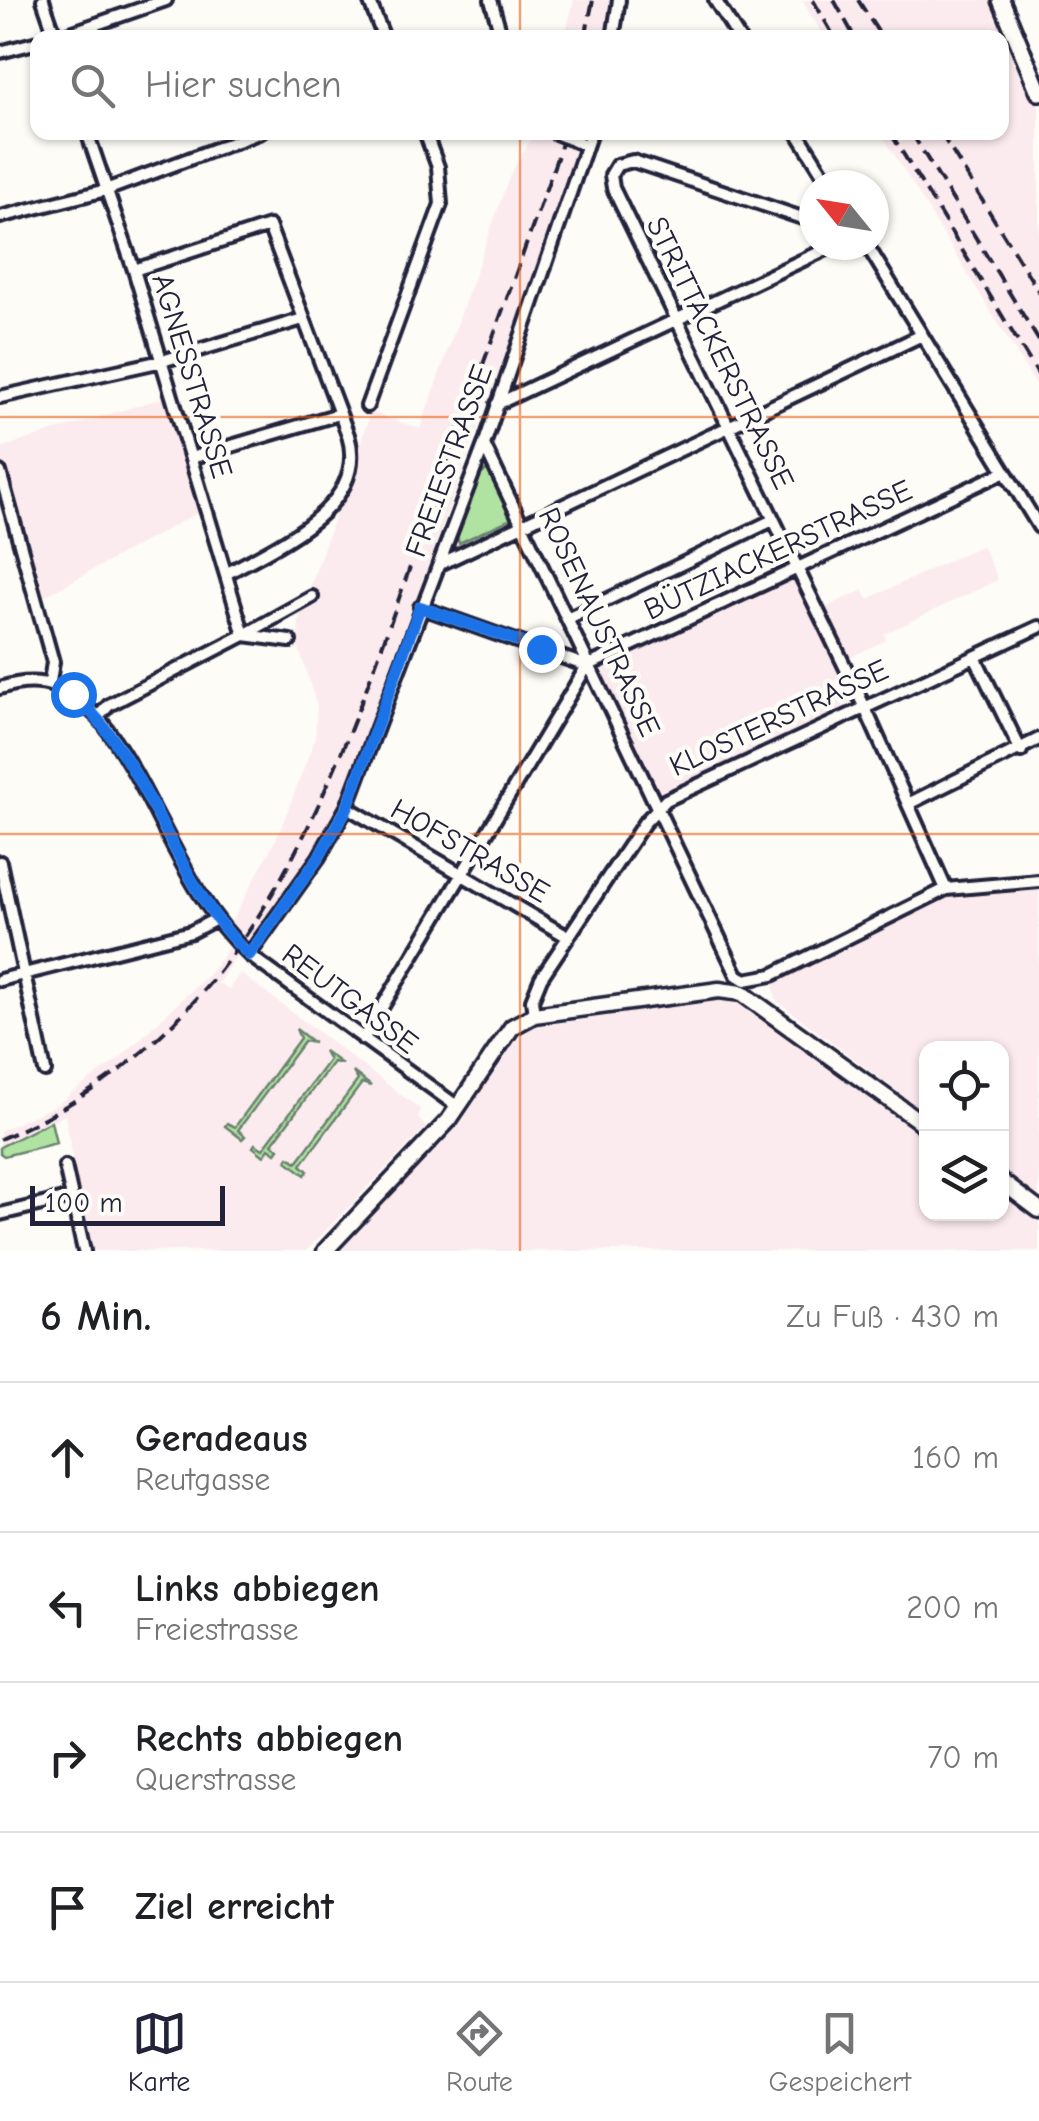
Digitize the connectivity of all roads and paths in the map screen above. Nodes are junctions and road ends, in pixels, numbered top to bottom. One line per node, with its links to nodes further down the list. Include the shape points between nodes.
1 (44, 0): 8 (street)
2 (166, 0): 9 (street)
3 (369, 0): 10 (street)
4 (491, 0): 11 (street)
5 (619, 0): 12 (street)
6 (716, 0): 13 (street)
7 (1001, 0): 16 (main road)
8 (53, 30)
9 (79, 30)
10 (381, 30)
11 (500, 30)
12 (614, 30)
13 (733, 30)
14 (30, 44): 15 (street)
15 (0, 52)
16 (1039, 92)
17 (90, 140): 25 (street, AGNESSTRASSE)
18 (240, 140): 25 (street)
19 (428, 140): 37 (street, via 440,204)
20 (574, 140): 23 (street, bridge)
21 (586, 140): 23 (street, FREIESTRASSE)
22 (802, 140): 24 (street)
23 (584, 144): 36 (street, FREIESTRASSE)
24 (821, 170)
25 (106, 190): 26 (street); 30 (street, AGNESSTRASSE)
26 (0, 217)
27 (799, 217): 32 (street, STRITTACKERSTRASSE, via 633,162 616,165 613,188)
28 (802, 260): 32 (street)
29 (875, 260): 33 (street)
30 (134, 270): 31 (street, via 269,226); 34 (street, AGNESSTRASSE)
31 (303, 319): 34 (street); 38 (street)
32 (679, 320): 36 (street); 39 (street, STRITTACKERSTRASSE)
33 (922, 335): 39 (street); 43 (street)
34 (162, 361): 35 (street); 41 (street, AGNESSTRASSE)
35 (0, 397)
36 (497, 404): 40 (street, FREIESTRASSE)
37 (367, 406)
38 (339, 414): 41 (street); 49 (street, via 352,456 334,504)
39 (728, 428): 44 (street, STRITTACKERSTRASSE); 45 (street)
40 (484, 445): 45 (street, ROSENAUSTRASSE); 47 (street, FREIESTRASSE)
41 (192, 458): 49 (street, AGNESSTRASSE)
42 (0, 472): 58 (street, via 52,662)
43 (1004, 472): 46 (street); 48 (street, BÜTZIACKERSTRASSE)
44 (773, 520): 48 (street, STRITTACKERSTRASSE); 52 (street)
45 (524, 525): 47 (street); 52 (street, ROSENAUSTRASSE)
46 (1039, 527)
47 (439, 565): 51 (street, FREIESTRASSE)
48 (797, 569): 57 (street, BÜTZIACKERSTRASSE); 60 (street, STRITTACKERSTRASSE)
49 (226, 574): 54 (street, AGNESSTRASSE)
50 (312, 597): 54 (street)
51 (420, 607): 57 (street); 65 (street, FREIESTRASSE)
52 (567, 619): 57 (street, ROSENAUSTRASSE)
53 (1039, 626): 56 (street, KLOSTERSTRASSE)
54 (244, 635): 55 (street); 61 (street)
55 (290, 641)
56 (975, 657): 60 (street, KLOSTERSTRASSE); 63 (street)
57 (588, 666): 66 (street, ROSENAUSTRASSE); 68 (street)
58 (50, 682): 59 (street); 61 (street, REUTGASSE)
59 (0, 688)
60 (865, 708): 64 (street, STRITTACKERSTRASSE); 66 (street, KLOSTERSTRASSE)
61 (98, 716): 71 (street, REUTGASSE, via 124,749)
62 (1039, 739): 63 (street)
63 (1021, 751): 64 (street)
64 (908, 804): 70 (street, STRITTACKERSTRASSE)
65 (347, 808): 68 (street, HOFSTRASSE); 73 (street, FREIESTRASSE)
66 (656, 808): 72 (street, KLOSTERSTRASSE); 76 (street, ROSENAUSTRASSE)
67 (0, 862): 74 (street)
68 (462, 875): 72 (street, HOFSTRASSE); 78 (street)
69 (1039, 881): 70 (street)
70 (946, 889): 76 (street)
71 (216, 919): 73 (street, REUTGASSE); 74 (street, via 191,932)
72 (568, 937): 77 (street, KLOSTERSTRASSE)
73 (249, 955): 78 (street, REUTGASSE)
74 (24, 974): 75 (street); 79 (street)
75 (0, 980)
76 (744, 986): 77 (street); 81 (street, ROSENAUSTRASSE)
77 (526, 1018): 80 (street, KLOSTERSTRASSE)
78 (363, 1039): 80 (street, REUTGASSE)
79 (45, 1071)
80 (458, 1107): 88 (street, KLOSTERSTRASSE)
81 (919, 1121)
82 (65, 1166): 84 (street)
83 (1009, 1187): 85 (street)
84 (72, 1197): 86 (street); 87 (street)
85 (1039, 1210)
86 (0, 1214)
87 (84, 1251)
88 (325, 1251)

